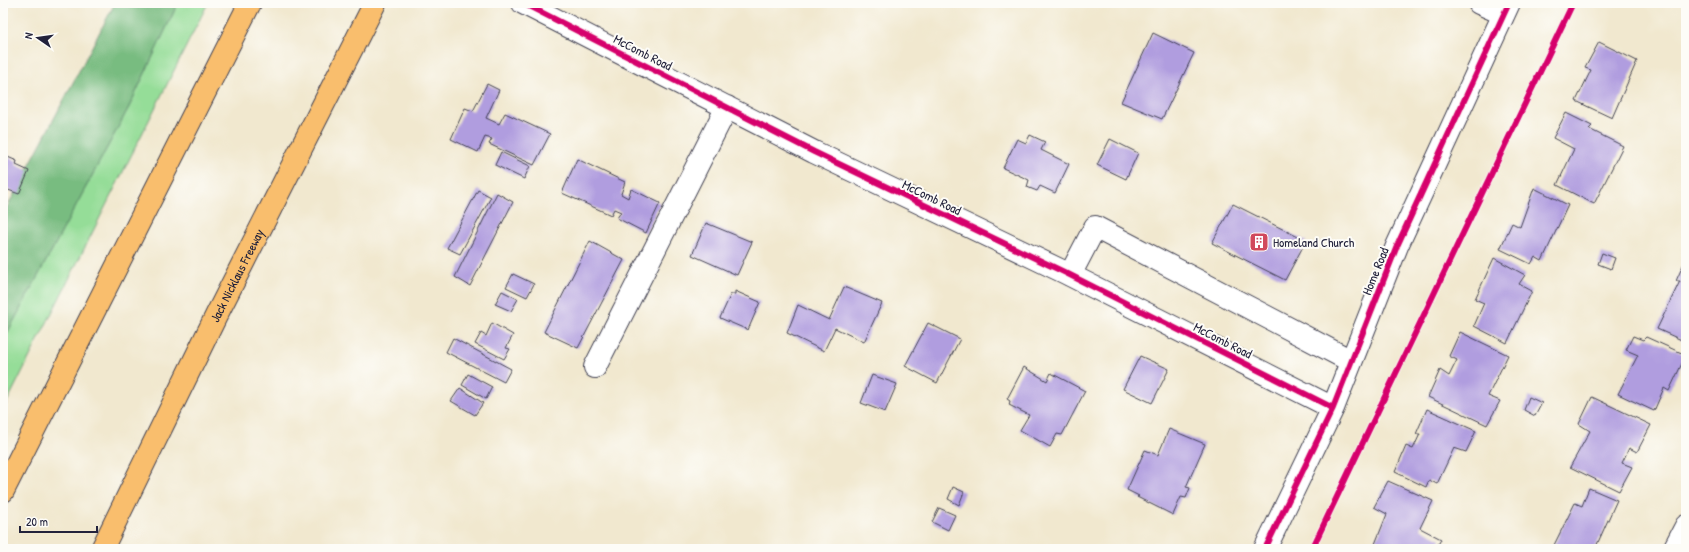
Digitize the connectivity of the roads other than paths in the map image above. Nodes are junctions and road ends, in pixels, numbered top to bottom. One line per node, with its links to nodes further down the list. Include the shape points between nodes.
1 (250, 3): 11 (highway)
2 (375, 3): 13 (highway, Jack Nicklaus Freeway)
3 (523, 3): 6 (street, McComb Road)
4 (1479, 3): 5 (street)
5 (1506, 8): 8 (street, Home Road, via 1397,246)
6 (727, 107): 7 (street, McComb Road, via 814,152); 9 (street)
7 (1070, 275): 8 (street, via 1095,227); 10 (street, McComb Road)
8 (1352, 361): 10 (street, Home Road)
9 (595, 367)
10 (1333, 408): 14 (street, Home Road)
11 (3, 491)
12 (1686, 526): 15 (street)
13 (102, 549)
14 (1265, 549)
15 (1674, 549)

